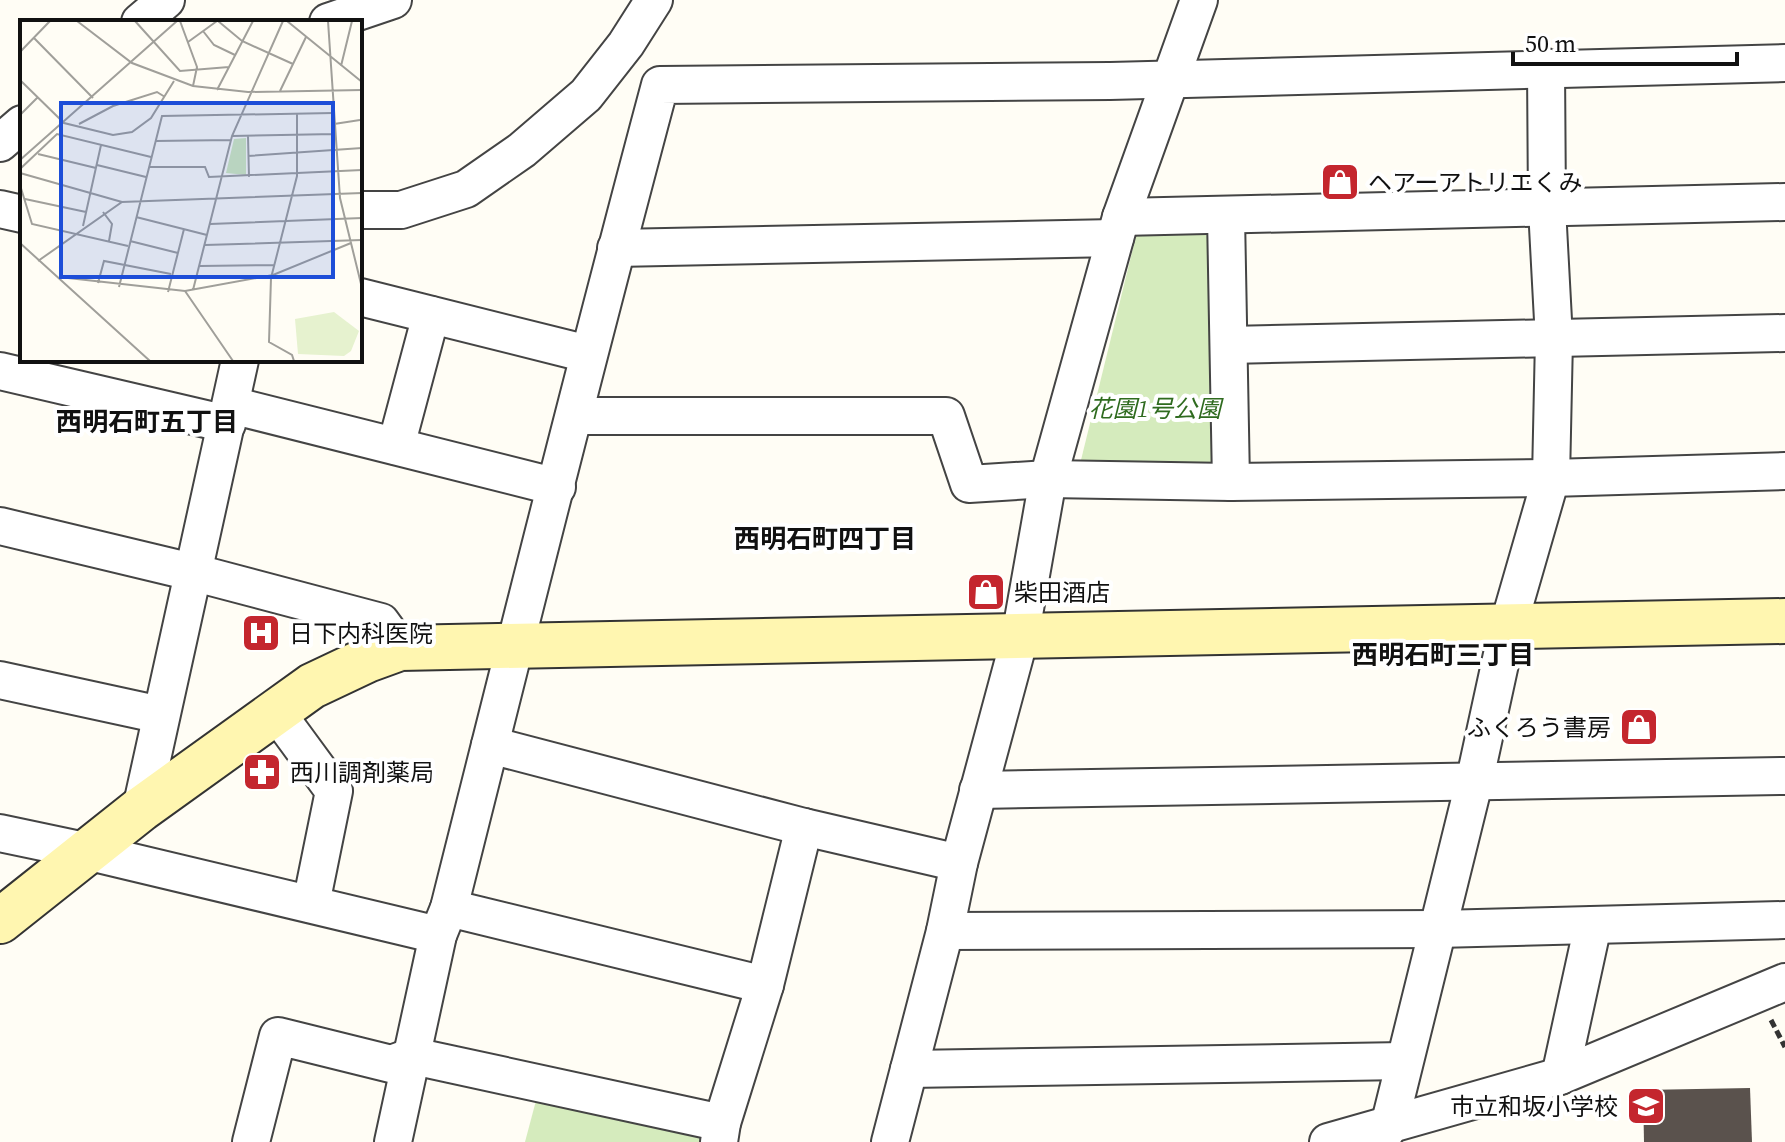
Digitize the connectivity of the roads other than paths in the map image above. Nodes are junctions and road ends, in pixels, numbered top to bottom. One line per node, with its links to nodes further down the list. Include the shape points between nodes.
1 (166, 0): 5 (street)
2 (393, 0): 6 (street)
3 (654, 0): 13 (street, via 586,95 522,150 466,189 401,210)
4 (1199, 0): 9 (street)
5 (142, 20)
6 (334, 20)
7 (1785, 63): 8 (street)
8 (1546, 67): 9 (street); 11 (street)
9 (1170, 78): 16 (street); 17 (street, via 660,85)
10 (1785, 202): 11 (street)
11 (1547, 208): 15 (street); 21 (street)
12 (0, 209): 14 (street)
13 (362, 210)
14 (20, 214)
15 (1226, 216): 16 (street); 22 (street)
16 (1118, 228): 17 (street); 31 (street)
17 (616, 248): 23 (street)
18 (362, 298): 19 (street)
19 (431, 315): 23 (street); 28 (street)
20 (1785, 333): 21 (street)
21 (1554, 339): 22 (street); 30 (street)
22 (1229, 345): 32 (street)
23 (588, 354): 27 (street)
24 (240, 362): 26 (street)
25 (0, 371): 26 (street)
26 (229, 414): 28 (street); 35 (street)
27 (574, 416): 31 (street, via 946,416 969,484); 33 (street)
28 (396, 446): 33 (street)
29 (1785, 471): 30 (street)
30 (1551, 478): 32 (street); 37 (street)
31 (1048, 479): 32 (street); 38 (street)
32 (1231, 482)
33 (557, 487): 39 (street)
34 (0, 526): 35 (street)
35 (192, 572): 40 (street, via 381,622); 43 (street)
36 (1785, 621): 37 (street)
37 (1508, 627): 38 (street); 46 (street)
38 (1020, 637): 39 (street); 47 (street)
39 (517, 647): 40 (street); 44 (street)
40 (400, 648): 42 (street, via 312,686)
41 (0, 680): 43 (street)
42 (276, 712): 48 (street); 53 (street, via 334,791)
43 (161, 715): 48 (street)
44 (490, 745): 49 (street); 56 (street)
45 (1785, 776): 46 (street)
46 (1474, 783): 47 (street); 58 (street)
47 (978, 790): 52 (street)
48 (141, 809): 51 (street)
49 (804, 827): 52 (street); 61 (street)
50 (0, 833): 51 (street)
51 (90, 852): 53 (street); 55 (street)
52 (959, 863): 59 (street)
53 (311, 904): 56 (street)
54 (1785, 920): 57 (street)
55 (0, 921)
56 (444, 922): 61 (street); 62 (street)
57 (1593, 925): 58 (street); 65 (street)
58 (1438, 929): 59 (street); 63 (street)
59 (945, 931): 64 (street)
60 (1785, 982): 65 (street)
61 (765, 985): 66 (street)
62 (413, 1056): 66 (street); 68 (street, via 391,1064 278,1036); 69 (street)
63 (1404, 1061): 64 (street); 67 (street)
64 (909, 1069): 70 (street)
65 (1560, 1076): 67 (street)
66 (721, 1133)
67 (1384, 1134): 71 (street)
68 (251, 1142)
69 (393, 1142)
70 (890, 1142)
71 (1328, 1142)

